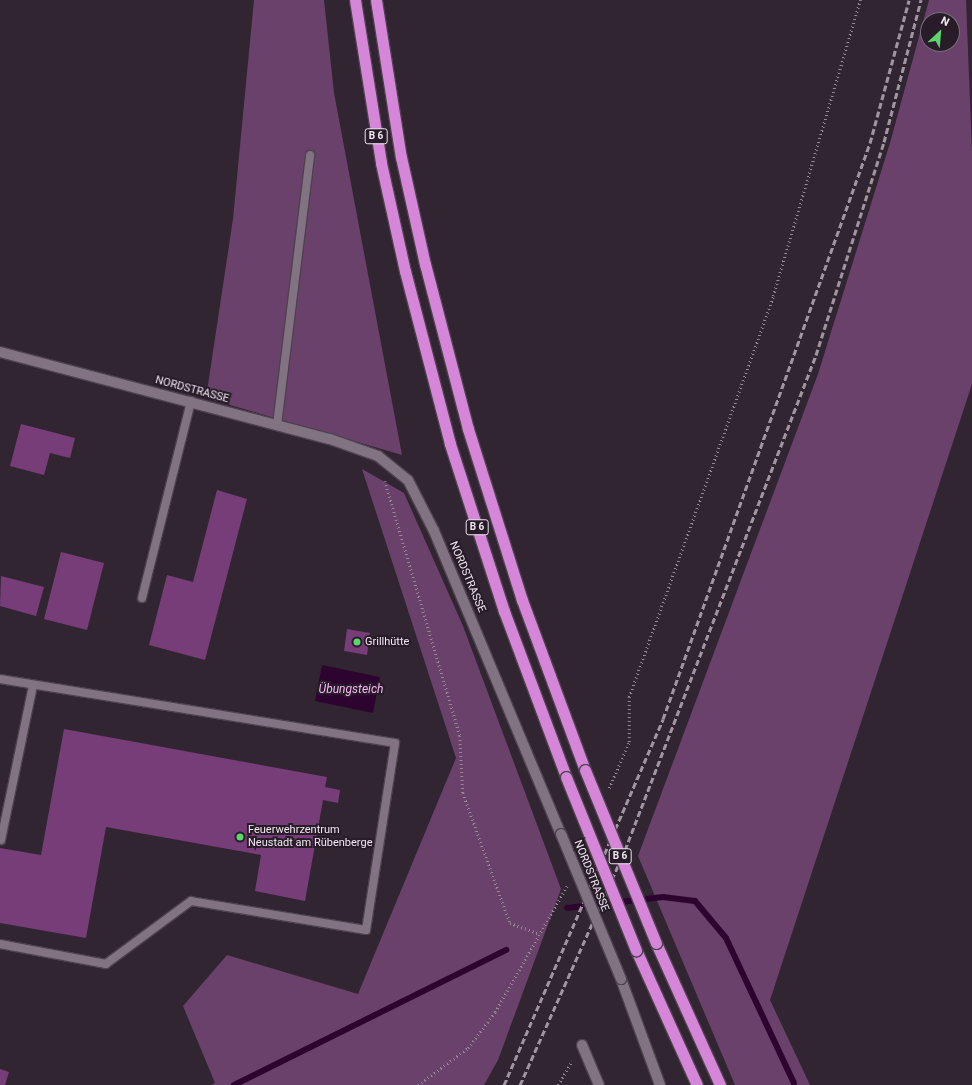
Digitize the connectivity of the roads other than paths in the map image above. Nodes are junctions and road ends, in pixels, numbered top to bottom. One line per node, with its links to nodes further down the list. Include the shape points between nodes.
1 (355, 0): 15 (highway, B 6, bridge, via 381,163 405,271 450,444 504,611 566,777 636,950)
2 (376, 0): 16 (highway, B 6, bridge, via 402,157 425,264 468,429 522,600 585,770 656,943)
3 (310, 154): 6 (lane)
4 (0, 352): 5 (street, NORDSTRASSE)
5 (191, 402): 6 (street, NORDSTRASSE); 7 (lane)
6 (277, 425): 14 (street, NORDSTRASSE, bridge, via 330,439 378,456 408,480 434,530 561,834 621,979)
7 (142, 598)
8 (0, 679): 9 (lane)
9 (33, 686): 10 (lane); 11 (lane, via 395,743 366,930 191,901 106,964)
10 (1, 840)
11 (0, 944)
12 (582, 1045): 13 (street)
13 (599, 1085)
14 (660, 1085)
15 (697, 1085)
16 (720, 1085)

